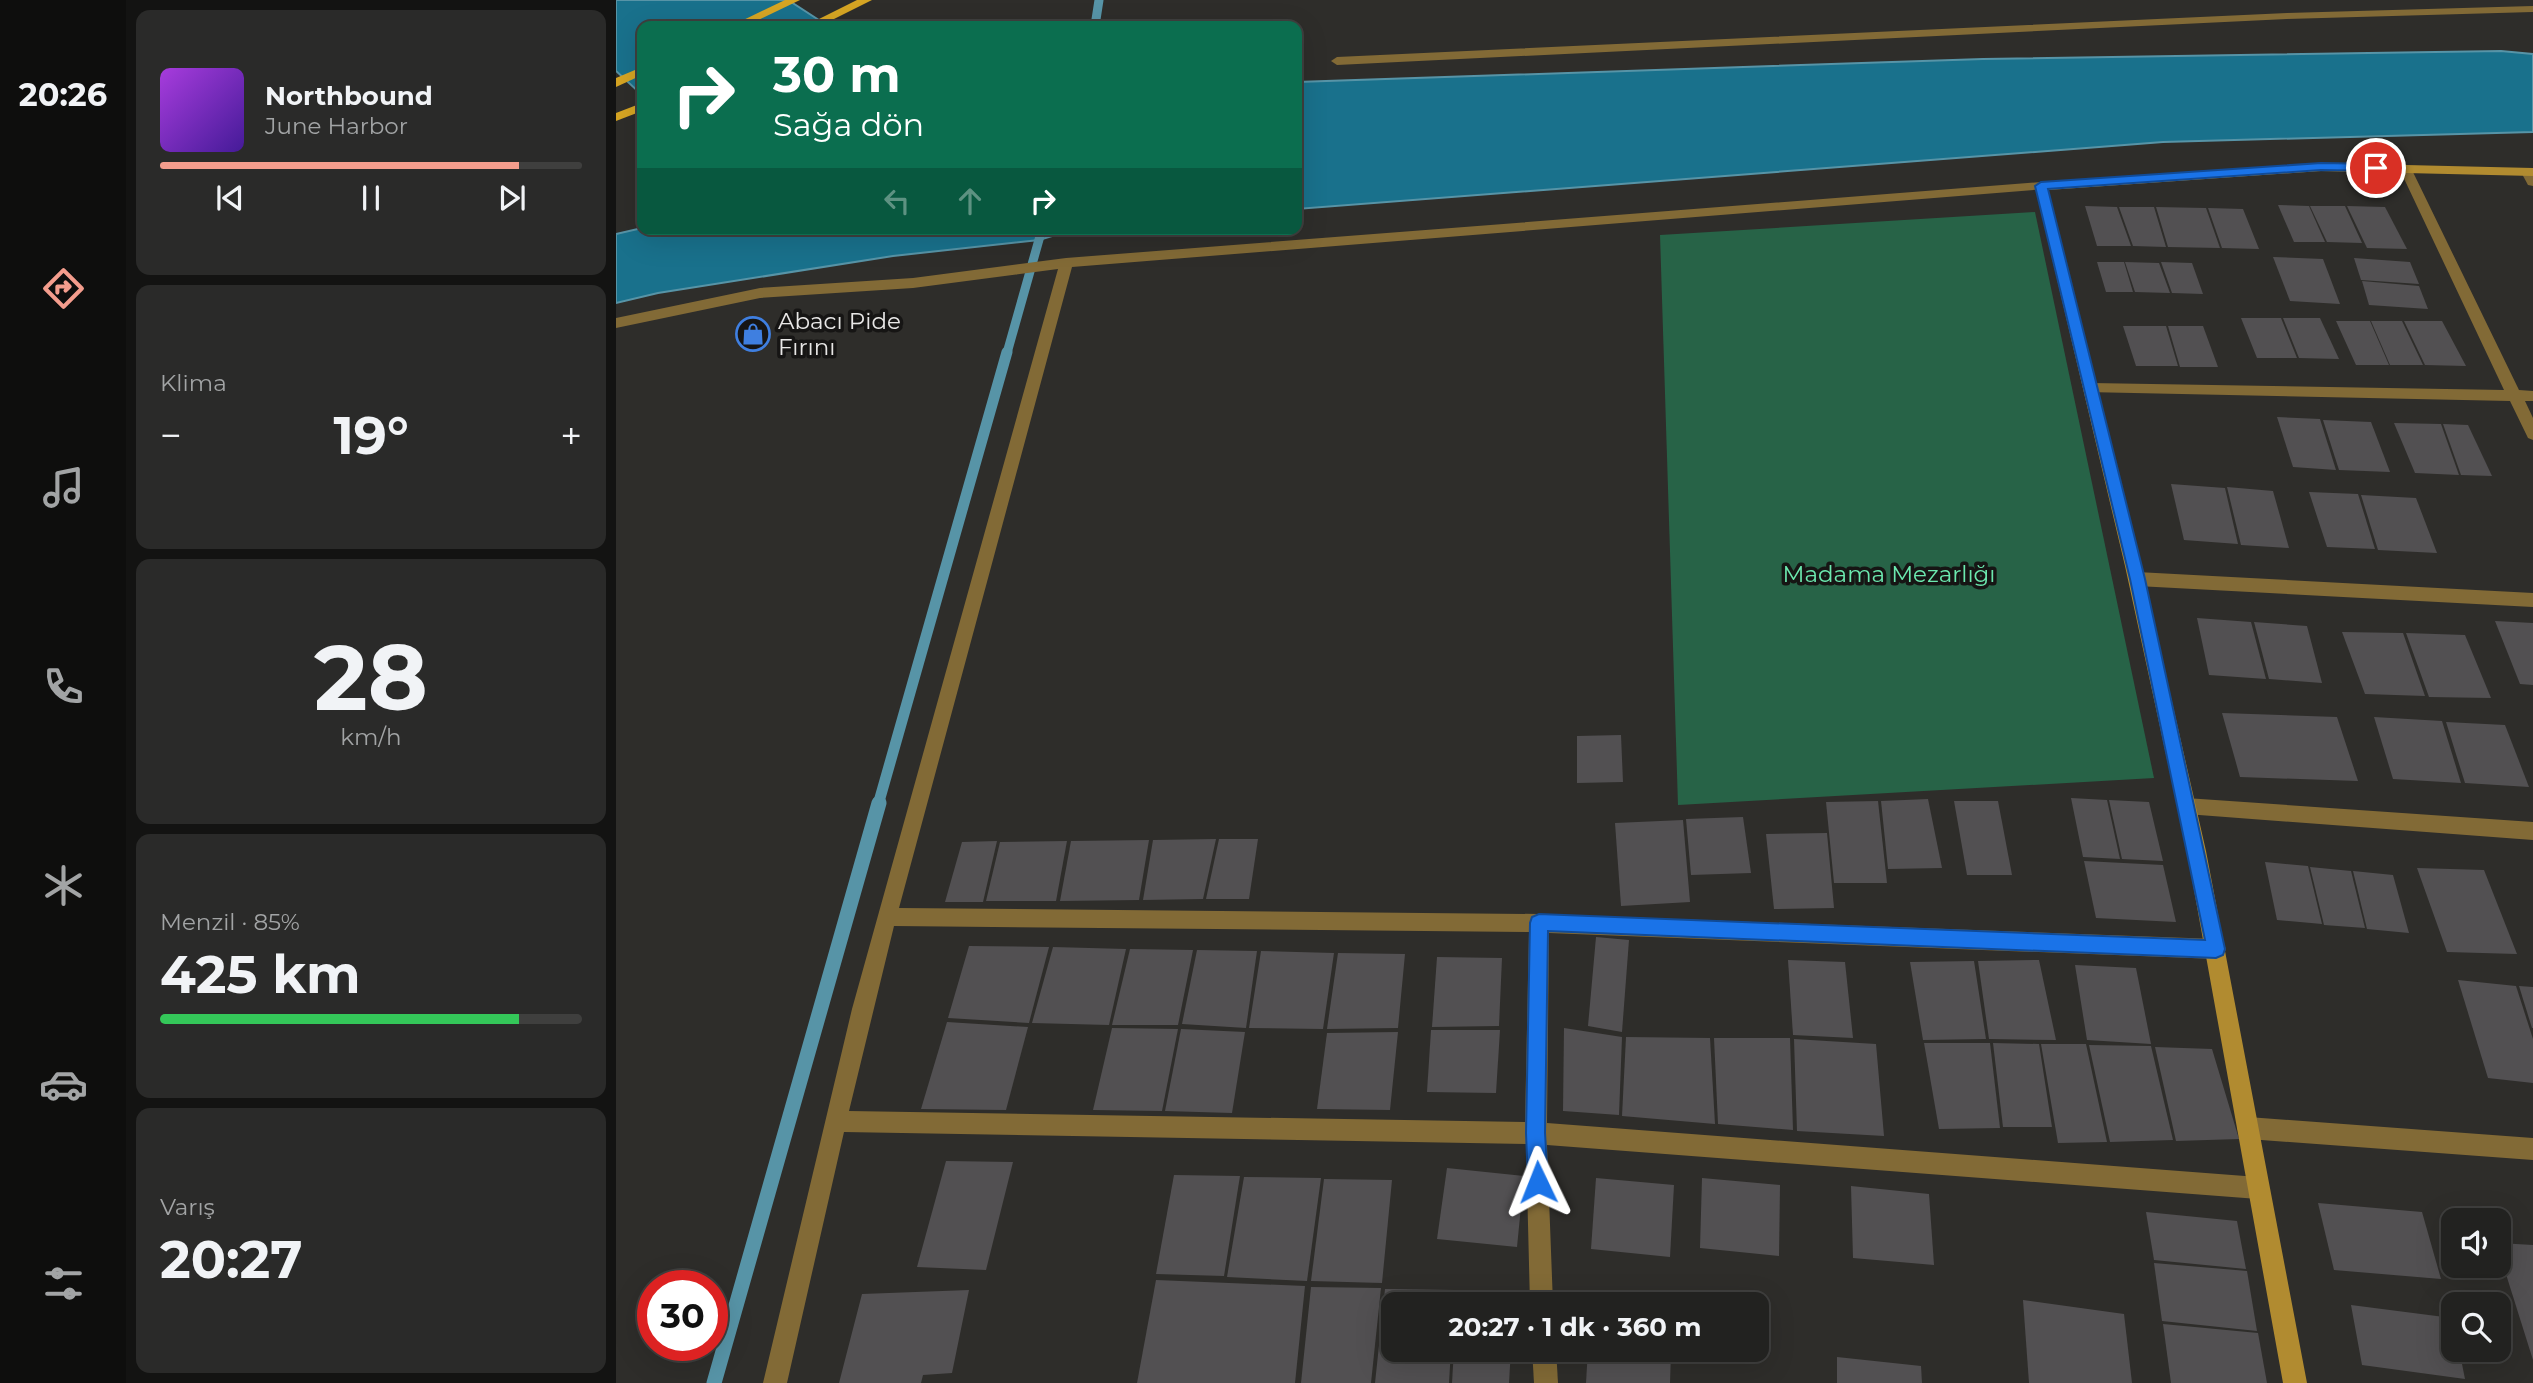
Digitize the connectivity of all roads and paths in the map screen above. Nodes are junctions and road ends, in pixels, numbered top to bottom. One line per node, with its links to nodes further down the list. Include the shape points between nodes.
1 (794, 0): 4 (main road)
2 (866, 0): 5 (main road)
3 (2533, 9): 6 (street)
4 (748, 21)
5 (822, 21)
6 (1337, 61)
7 (637, 73): 8 (main road)
8 (616, 83)
9 (637, 109): 10 (main road)
10 (616, 117)
11 (2404, 168): 12 (main road); 13 (main road, via 2321,167); 17 (street)
12 (2531, 175)
13 (2041, 186): 14 (street); 16 (main road)
14 (1066, 263): 15 (street, via 913,283 760,293); 24 (street)
15 (616, 323)
16 (2091, 388): 17 (street); 20 (main road)
17 (2513, 396): 18 (street); 19 (street)
18 (2533, 396)
19 (2533, 434)
20 (2137, 579): 21 (street); 22 (main road)
21 (2533, 600)
22 (2186, 806): 23 (street); 26 (main road)
23 (2533, 831)
24 (887, 917): 25 (street); 27 (street)
25 (1539, 923): 26 (street); 29 (street)
26 (2216, 949): 28 (main road)
27 (836, 1121): 29 (street); 34 (street)
28 (2248, 1128): 30 (street); 31 (main road)
29 (1536, 1133): 31 (street); 32 (street)
30 (2533, 1149)
31 (2258, 1188): 36 (main road)
32 (1542, 1292)
33 (1545, 1362): 35 (street)
34 (775, 1383)
35 (1546, 1383)
36 (2295, 1383)

